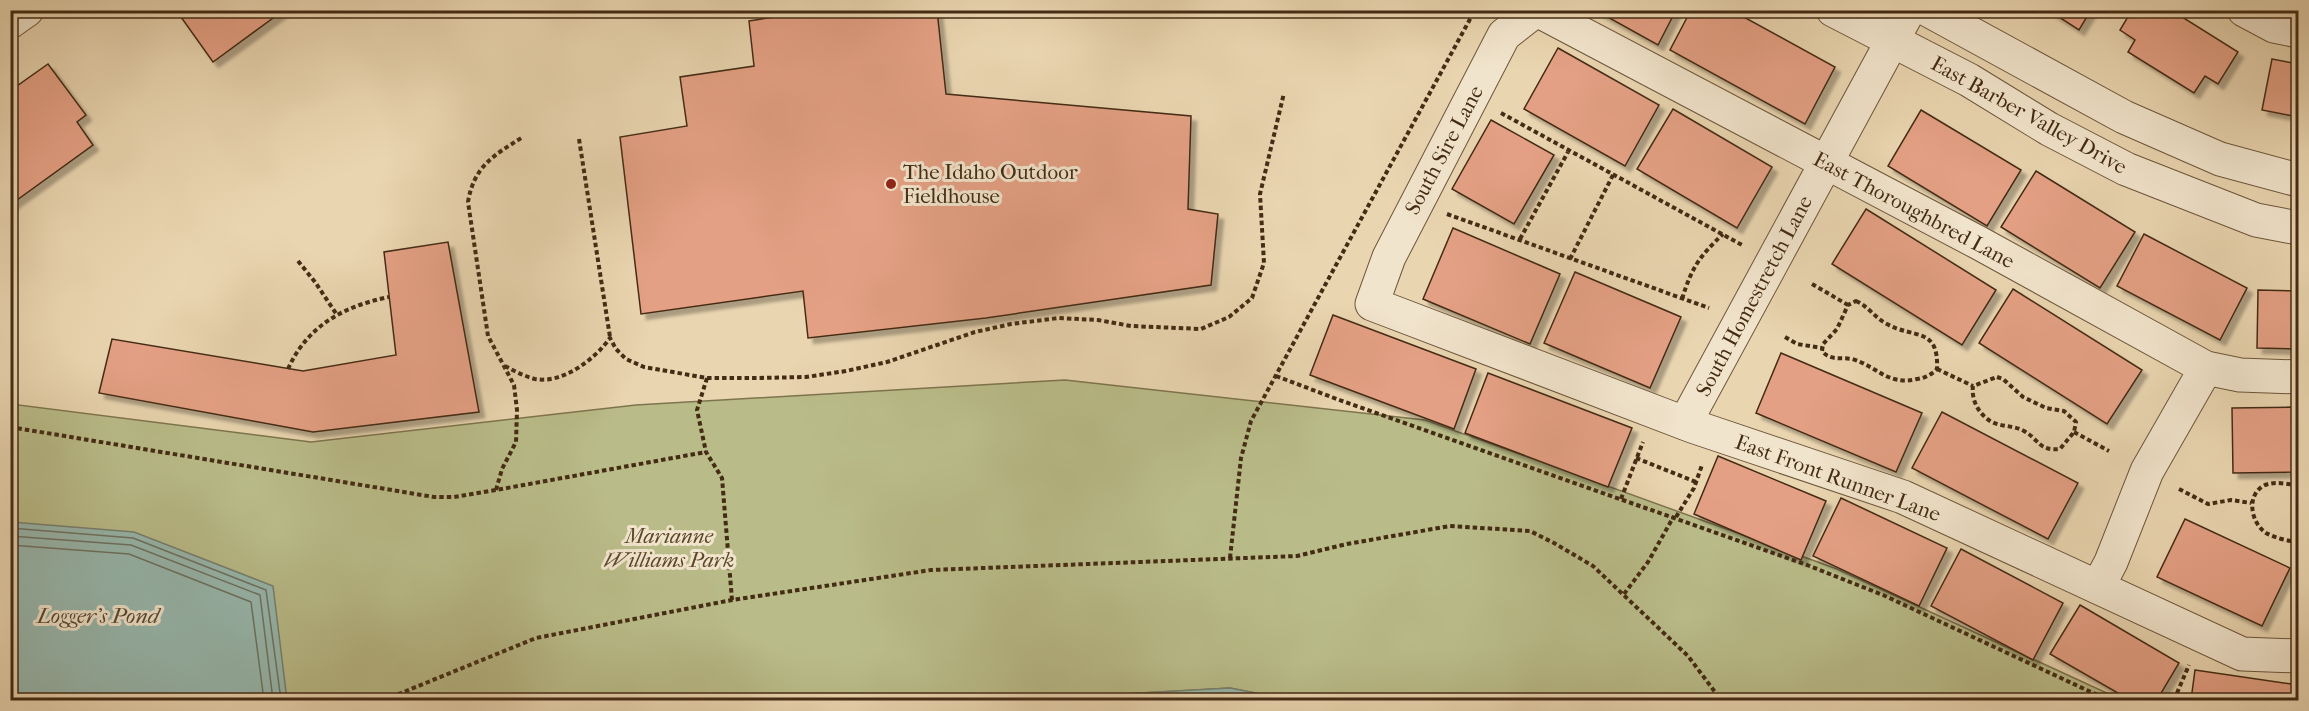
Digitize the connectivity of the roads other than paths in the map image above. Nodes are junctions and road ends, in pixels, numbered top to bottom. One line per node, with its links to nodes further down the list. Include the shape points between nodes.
1 (27, 10): 7 (street)
2 (1537, 10): 10 (street, East Thoroughbred Lane); 13 (street, South Sire Lane, via 1504,35 1389,257)
3 (1833, 10): 9 (street, East Barber Valley Drive)
4 (1909, 10): 9 (street, South Homestretch Lane)
5 (1928, 10): 11 (street, East Barber Valley Drive, via 2124,117 2220,159)
6 (2244, 10): 8 (street, via 2274,26)
7 (10, 22)
8 (2298, 31)
9 (1892, 41): 10 (street, South Homestretch Lane); 12 (street, East Barber Valley Drive, via 2127,169 2256,220)
10 (1826, 163): 14 (street, East Thoroughbred Lane); 16 (street, South Homestretch Lane)
11 (2298, 180)
12 (2298, 228)
13 (1372, 304): 16 (street, East Front Runner Lane)
14 (2206, 368): 15 (street, East Thoroughbred Lane, via 2240,375); 17 (street, via 2146,471)
15 (2298, 377)
16 (1685, 423): 17 (street, East Front Runner Lane, via 1903,497)
17 (2098, 587): 18 (street, East Front Runner Lane, via 2242,654)
18 (2298, 656)

